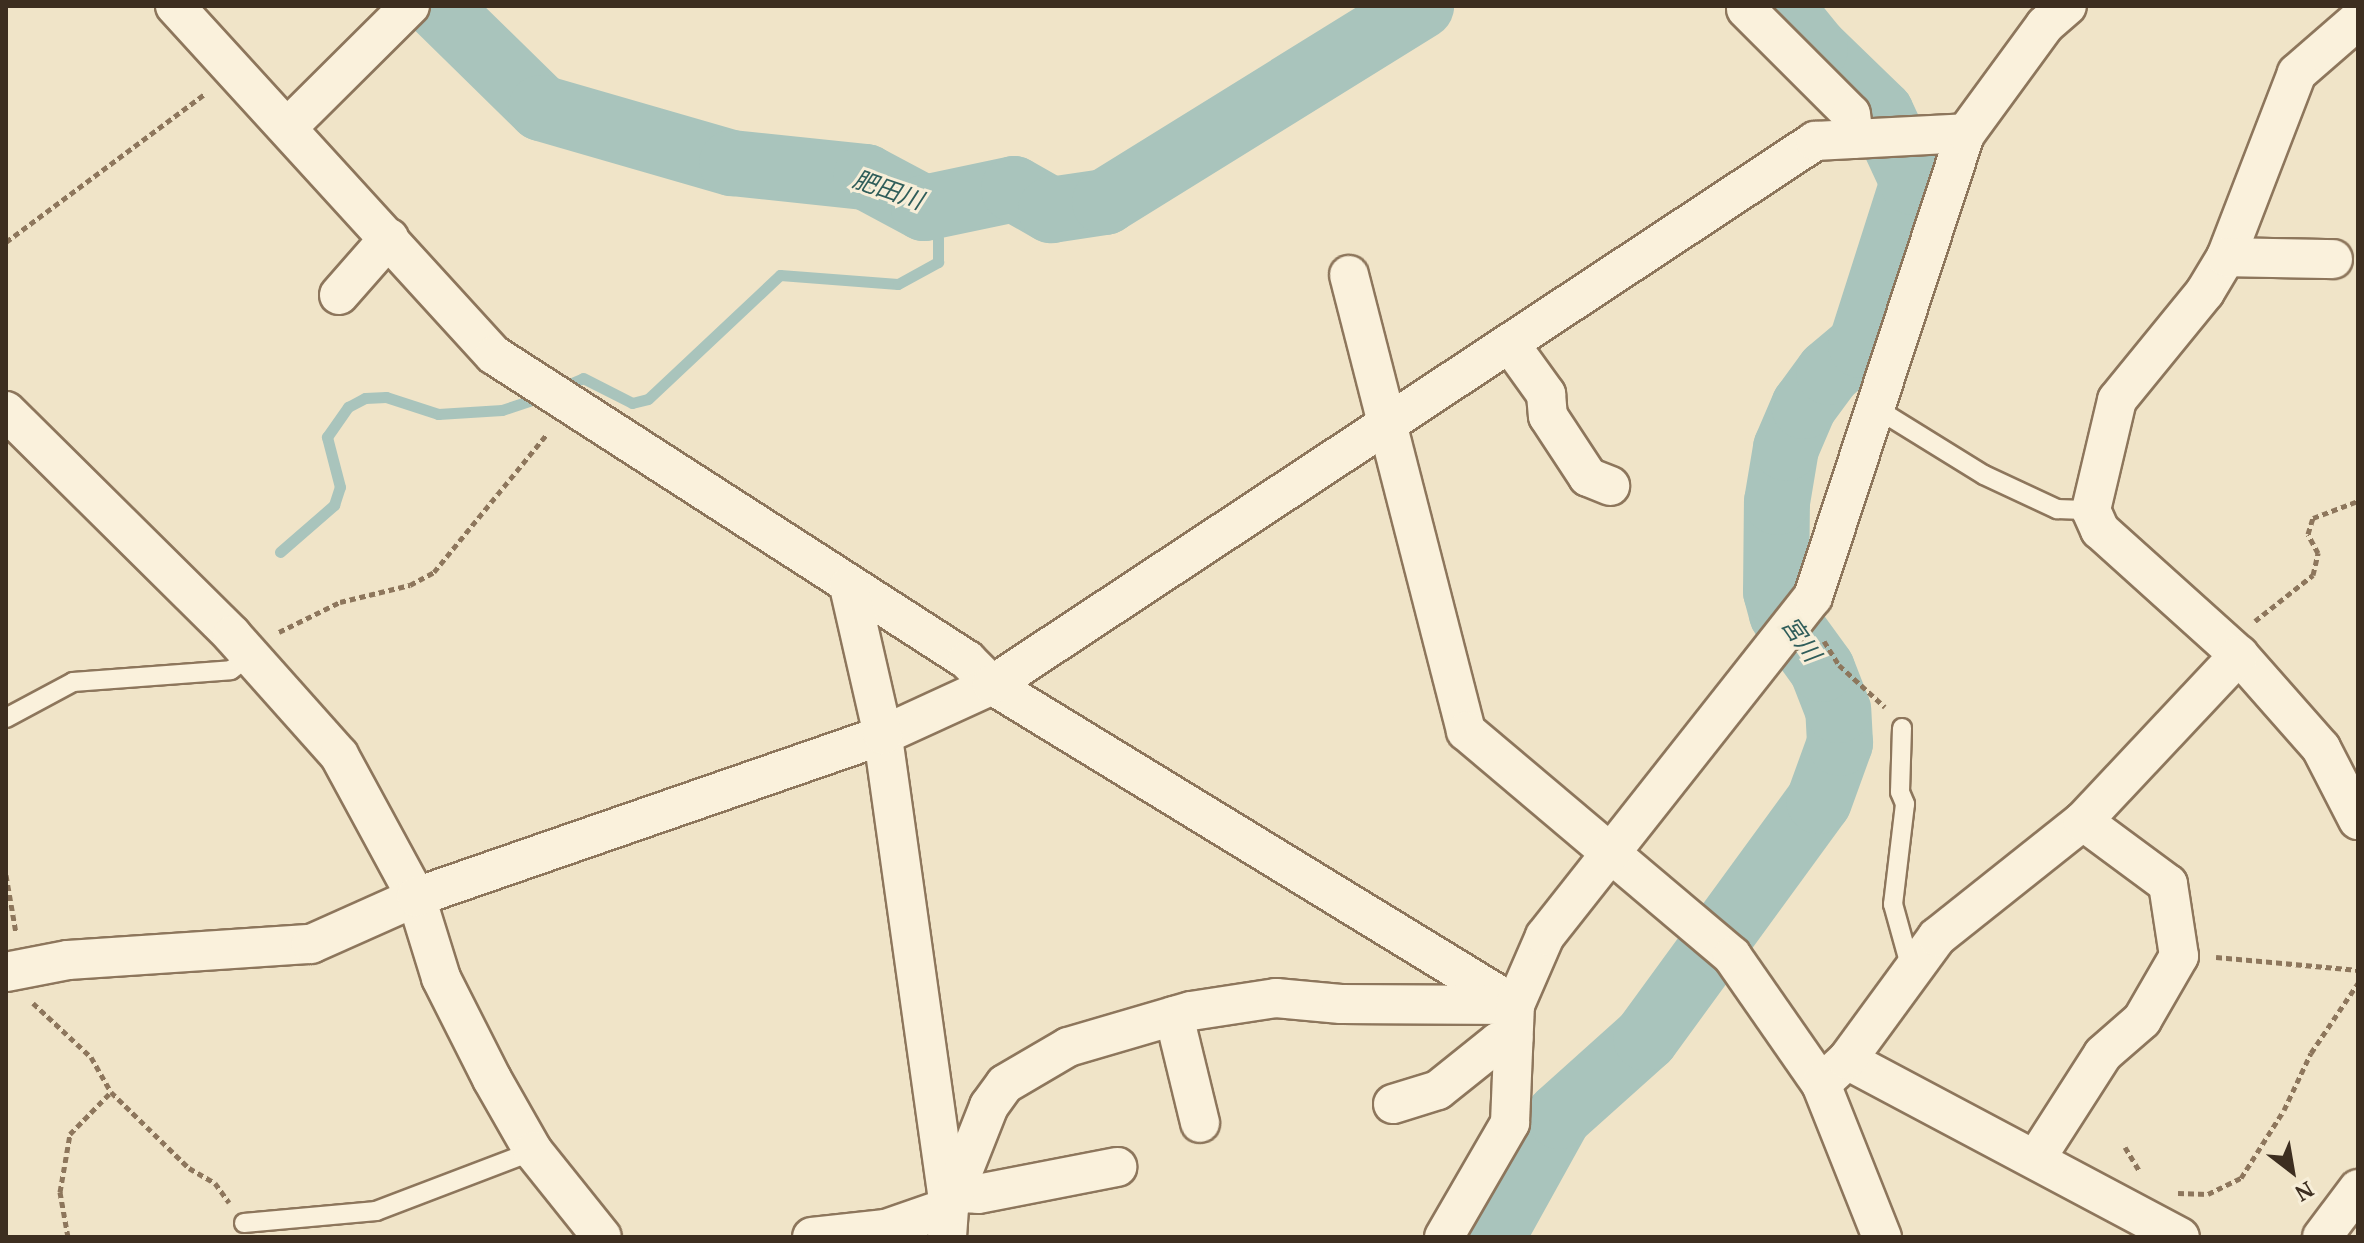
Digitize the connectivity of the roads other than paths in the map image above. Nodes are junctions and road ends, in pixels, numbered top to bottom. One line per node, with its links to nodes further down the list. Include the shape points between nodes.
1 (175, 6): 6 (street)
2 (410, 6): 6 (street)
3 (2067, 6): 7 (street, via 2045,25)
4 (1746, 9): 8 (street, via 1851,114)
5 (2358, 20): 10 (street, via 2297,73)
6 (288, 127): 9 (street)
7 (1966, 133): 8 (street); 15 (street)
8 (1860, 138): 14 (street, via 1815,141)
9 (389, 238): 13 (street); 20 (street, via 494,355)
10 (2226, 257): 11 (street); 19 (street, via 2205,292 2117,400)
11 (2333, 259)
12 (1349, 275): 17 (street)
13 (339, 295)
14 (1510, 344): 17 (street); 18 (street, via 1546,394 1548,416 1588,477)
15 (1874, 407): 19 (lane, via 1984,475 2057,509); 29 (street, via 1813,597)
16 (6, 411): 22 (street)
17 (1385, 427): 23 (street); 29 (street, via 1466,731)
18 (1610, 486)
19 (2091, 510): 21 (street, via 2100,530)
20 (849, 586): 23 (street, via 967,660); 26 (street)
21 (2234, 650): 27 (street, via 2321,748); 28 (street)
22 (250, 655): 24 (lane, via 231,670 73,682); 30 (street, via 339,755)
23 (992, 685): 26 (street); 34 (street)
24 (6, 718)
25 (1902, 728): 31 (lane, via 1900,792 1905,804 1893,904)
26 (883, 735): 30 (street); 42 (street)
27 (2358, 820)
28 (2083, 821): 31 (street, via 2001,881 1937,937); 39 (street, via 2168,884 2179,956 2142,1020 2103,1054)
29 (1611, 854): 34 (street, via 1545,936); 35 (street, via 1732,956)
30 (416, 897): 32 (street, via 311,944); 38 (street, via 441,978)
31 (1911, 970): 35 (street)
32 (19, 979)
33 (1174, 1016): 34 (street, via 1276,998); 37 (street); 42 (street, via 1068,1047 1005,1084 989,1106)
34 (1514, 1022): 36 (street, via 1498,1042 1438,1090); 46 (street, via 1510,1123)
35 (1834, 1072): 39 (street); 47 (street)
36 (1393, 1104)
37 (1200, 1123)
38 (533, 1151): 43 (lane, via 376,1211); 44 (street)
39 (2037, 1157): 48 (street)
40 (1117, 1167): 42 (street, via 978,1194)
41 (2358, 1189): 49 (street)
42 (950, 1212): 45 (street, via 886,1229)
43 (244, 1223)
44 (602, 1237)
45 (812, 1237)
46 (1444, 1237)
47 (1882, 1237)
48 (2180, 1237)
49 (2322, 1237)

